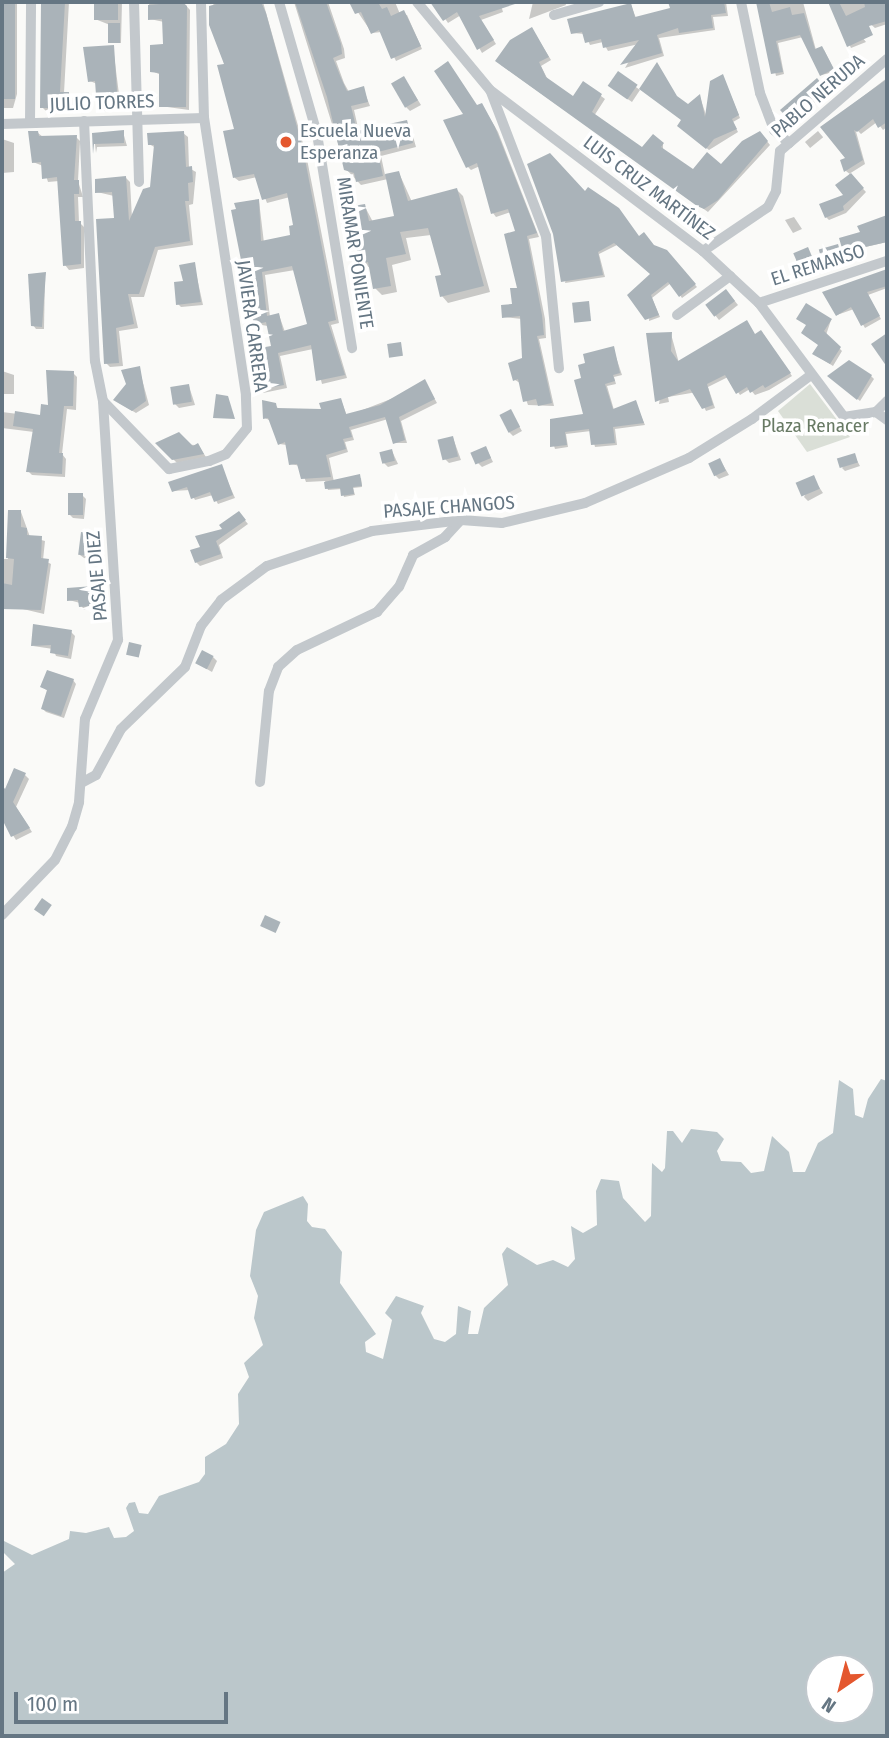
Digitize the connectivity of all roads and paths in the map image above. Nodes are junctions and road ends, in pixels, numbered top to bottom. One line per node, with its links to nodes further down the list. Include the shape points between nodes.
1 (31, 2): 14 (street)
2 (134, 2): 12 (street)
3 (201, 2): 11 (street, JAVIERA CARRERA)
4 (279, 2): 23 (street, MIRAMAR PONIENTE, via 317,134)
5 (417, 2): 10 (street, LUIS CRUZ MARTÍNEZ)
6 (598, 2): 8 (street)
7 (740, 2): 16 (street, via 760,93 774,130)
8 (554, 15)
9 (887, 59): 16 (street, PABLO NERUDA)
10 (490, 89): 18 (street, LUIS CRUZ MARTÍNEZ); 24 (street, via 546,236)
11 (204, 118): 12 (street, JULIO TORRES); 26 (street, JAVIERA CARRERA, via 246,395 247,428 226,454 169,469)
12 (135, 119): 13 (street, JULIO TORRES); 17 (street)
13 (83, 121): 14 (street, JULIO TORRES); 26 (street, via 95,361)
14 (30, 123): 15 (street, JULIO TORRES)
15 (2, 124)
16 (789, 143): 18 (street, PABLO NERUDA, via 778,157 778,182 768,207)
17 (139, 182)
18 (703, 251): 20 (street, LUIS CRUZ MARTÍNEZ)
19 (887, 261): 21 (street, EL REMANSO)
20 (730, 276): 21 (street, LUIS CRUZ MARTÍNEZ); 22 (street)
21 (759, 303): 25 (street, LUIS CRUZ MARTÍNEZ)
22 (677, 315)
23 (352, 348)
24 (559, 369)
25 (811, 375): 28 (street, LUIS CRUZ MARTÍNEZ, via 844,417); 30 (street, PASAJE CHANGOS, via 721,439 620,490 549,515 502,523)
26 (103, 401): 32 (street, PASAJE DIEZ, via 119,628 111,664 85,719)
27 (887, 401): 28 (street)
28 (876, 412): 29 (street)
29 (887, 420)
30 (461, 520): 31 (street, via 444,537 413,555 399,587 377,612 297,650 278,667 269,691); 32 (street, PASAJE CHANGOS, via 372,531 267,566 243,580 201,626 185,667 121,729 99,769)
31 (260, 782)
32 (81, 783): 33 (street, PASAJE DIEZ, via 76,815 60,852)
33 (2, 915)

